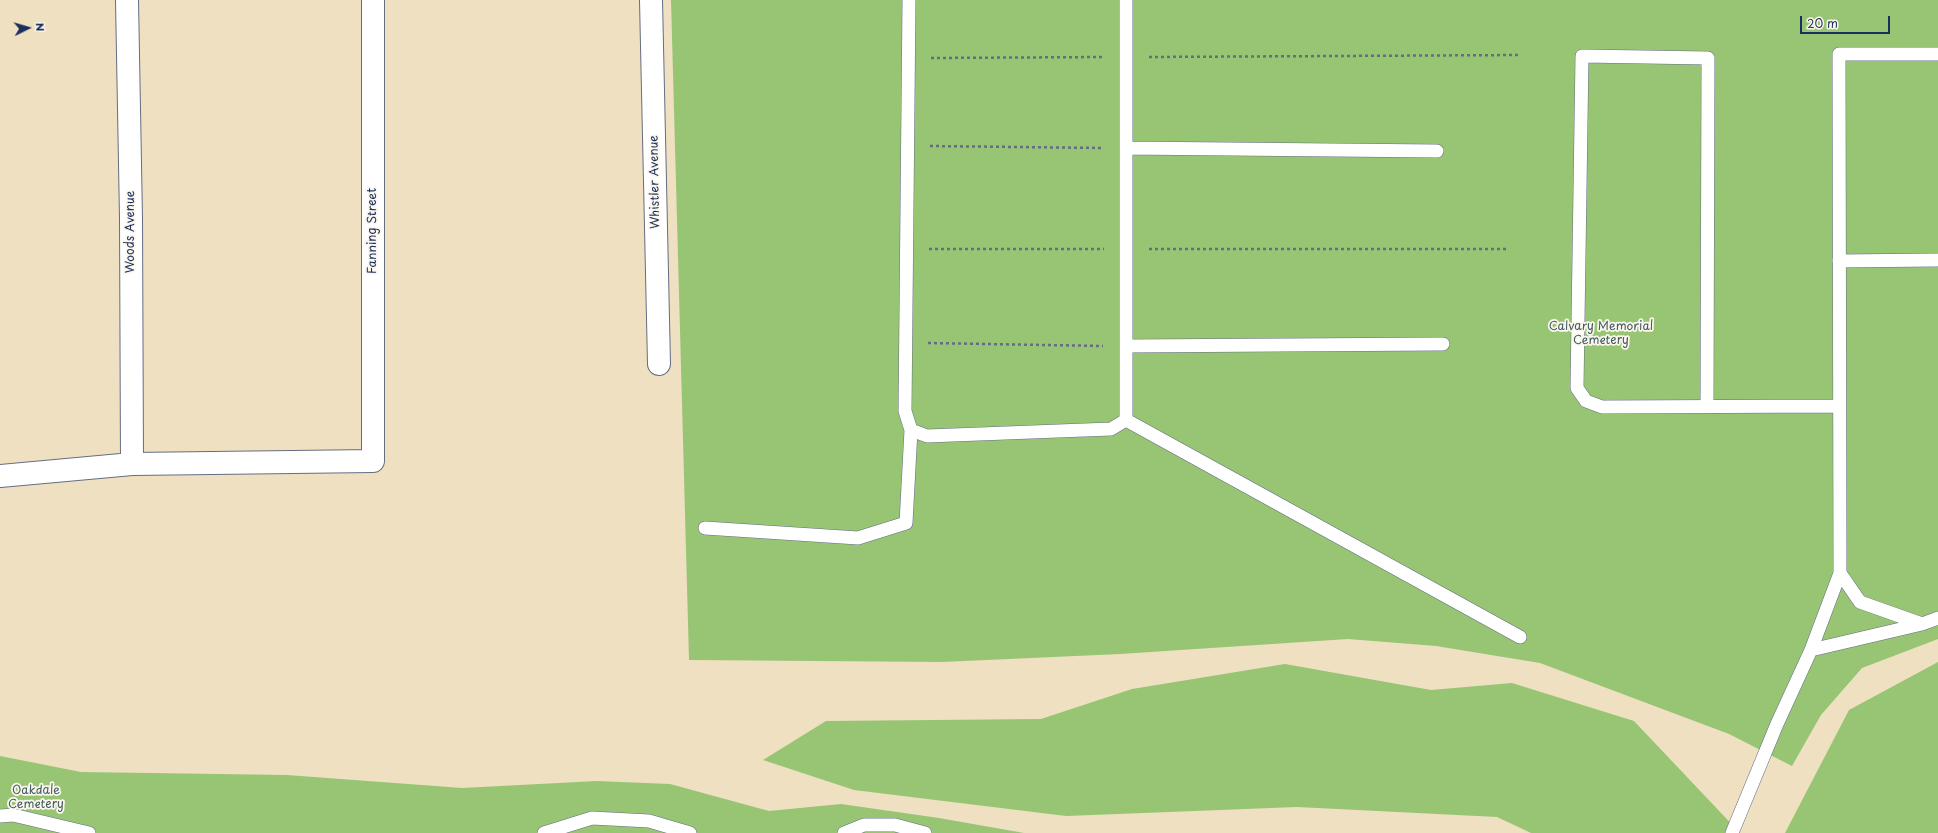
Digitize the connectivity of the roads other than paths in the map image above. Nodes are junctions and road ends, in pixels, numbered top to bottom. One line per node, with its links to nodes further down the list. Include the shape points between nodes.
1 (127, 0): 18 (street, Woods Avenue)
2 (373, 0): 18 (street, Fanning Street, via 373,461)
3 (651, 0): 13 (street, Whistler Avenue)
4 (909, 0): 17 (lane, via 905,411)
5 (1126, 0): 7 (lane)
6 (1938, 54): 10 (lane, via 1839,54)
7 (1126, 148): 8 (lane); 12 (lane)
8 (1437, 151)
9 (1938, 260): 10 (lane)
10 (1839, 261): 15 (lane)
11 (1442, 344): 12 (lane)
12 (1126, 346): 16 (lane)
13 (659, 364)
14 (1707, 406): 14 (lane, via 1602,406 1586,401 1577,388 1582,56 1708,58); 15 (lane)
15 (1839, 406): 21 (lane)
16 (1126, 420): 17 (lane, via 1111,429 927,436); 24 (lane)
17 (911, 430): 20 (lane, via 906,523 858,538)
18 (132, 464): 19 (street)
19 (0, 476)
20 (705, 528)
21 (1840, 573): 23 (lane, via 1860,602); 25 (lane)
22 (1938, 618): 23 (lane)
23 (1922, 624): 25 (lane)
24 (1520, 636)
25 (1811, 650): 32 (lane)
26 (0, 816): 27 (lane, via 14,815)
27 (89, 833)
28 (544, 833): 29 (lane, via 592,818 649,821)
29 (690, 833)
30 (844, 833): 31 (lane, via 864,825 894,825)
31 (925, 833)
32 (1732, 833)

